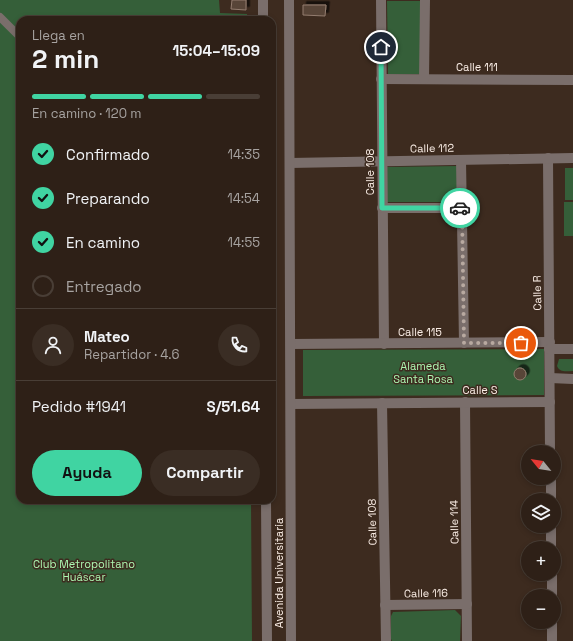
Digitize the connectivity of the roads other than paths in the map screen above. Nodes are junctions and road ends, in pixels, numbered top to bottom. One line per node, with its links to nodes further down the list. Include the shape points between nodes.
1 (263, 0): 5 (street)
2 (289, 0): 15 (street, Avenida Universitaria)
3 (381, 0): 8 (street, Calle 108)
4 (424, 0): 9 (street)
5 (263, 16)
6 (0, 17): 7 (lane)
7 (16, 34)
8 (381, 79): 9 (street, Calle 111); 14 (street, Calle 108)
9 (424, 79): 10 (street, Calle 111)
10 (573, 80)
11 (548, 158): 12 (street, Calle 112); 13 (street, Calle 112); 21 (street, Calle R)
12 (573, 158)
13 (462, 160): 14 (street, Calle 112); 17 (street)
14 (382, 161): 15 (street, Calle 112); 16 (street, Calle 108)
15 (290, 163): 19 (street, Avenida Universitaria)
16 (382, 208): 17 (street); 20 (street, Calle 108)
17 (462, 208): 18 (street)
18 (464, 343): 20 (street, Calle 115); 21 (street, Calle 115)
19 (291, 344): 20 (street, Calle 115); 28 (street, Avenida Universitaria)
20 (384, 344)
21 (550, 346): 22 (street, Calle 115); 23 (street, Calle R)
22 (573, 349)
23 (550, 378): 24 (street); 26 (street, Calle R)
24 (573, 379)
25 (465, 402): 26 (street, Calle S); 27 (street, Calle S); 31 (street, Calle 114)
26 (550, 402): 29 (street, Calle R)
27 (382, 403): 28 (street, Calle S); 32 (street, Calle 108)
28 (291, 404): 35 (street, Avenida Universitaria)
29 (550, 445)
30 (266, 504): 34 (street, Avenida Universitaria)
31 (467, 604): 32 (street, Calle 116); 37 (street, Calle 114)
32 (385, 605): 36 (street, Calle 108)
33 (552, 629): 38 (street)
34 (267, 641)
35 (292, 641)
36 (386, 641)
37 (467, 641)
38 (552, 641)

